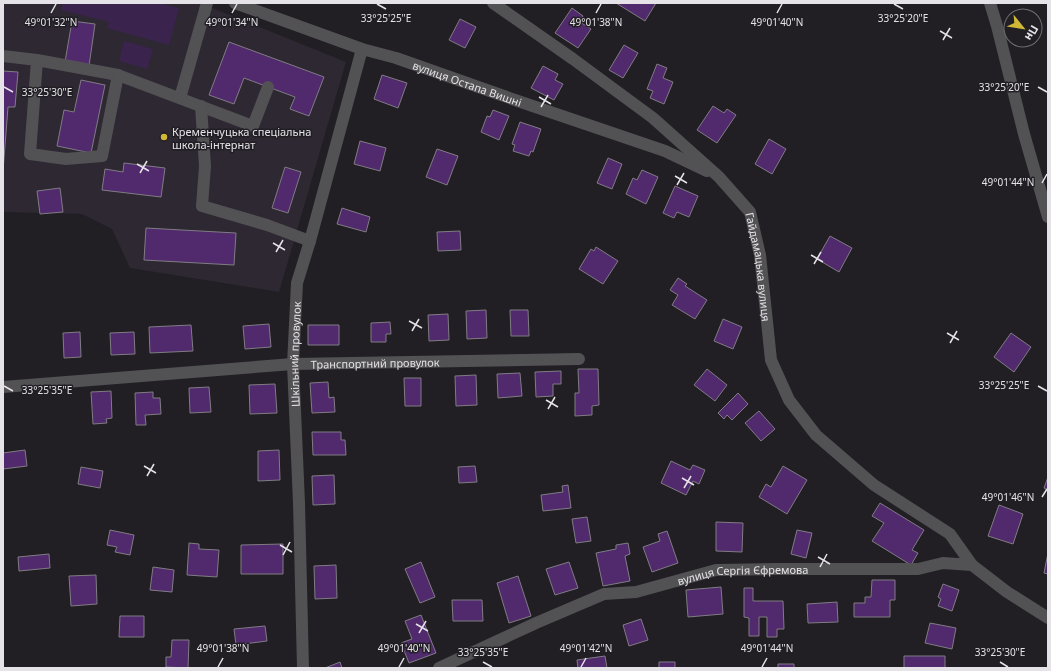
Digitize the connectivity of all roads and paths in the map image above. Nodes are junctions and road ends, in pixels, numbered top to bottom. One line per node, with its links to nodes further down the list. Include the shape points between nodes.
1 (207, 3): 10 (street)
2 (235, 3): 5 (street, вулиця Остапа Вишні)
3 (493, 3): 12 (street, Гайдамацька вулиця, via 652,118)
4 (990, 3): 13 (street)
5 (362, 49): 12 (street, вулиця Остапа Вишні, via 396,58 665,151); 14 (street, Шкільний провулок)
6 (3, 56): 7 (street)
7 (37, 60): 8 (street); 8 (street, via 30,154 66,159 102,156)
8 (118, 75): 10 (street)
9 (268, 87): 11 (street, via 253,126)
10 (180, 98): 11 (street)
11 (201, 106): 14 (street, via 205,166 202,206 267,224)
12 (719, 177): 18 (street, Гайдамацька вулиця, via 750,212 760,254 771,360 789,400 816,435 874,485 950,534)
13 (1048, 217)
14 (310, 241): 16 (street, Шкільний провулок, via 297,283)
15 (579, 358): 16 (street, Транспортний провулок)
16 (293, 364): 17 (street, Транспортний провулок); 20 (street, Шкільний провулок)
17 (3, 387)
18 (972, 565): 19 (street, via 1007,592); 21 (street, вулиця Сергія Єфремова, via 943,563 918,569 716,570 636,592 604,594)
19 (1048, 618)
20 (303, 668)
21 (439, 668)

